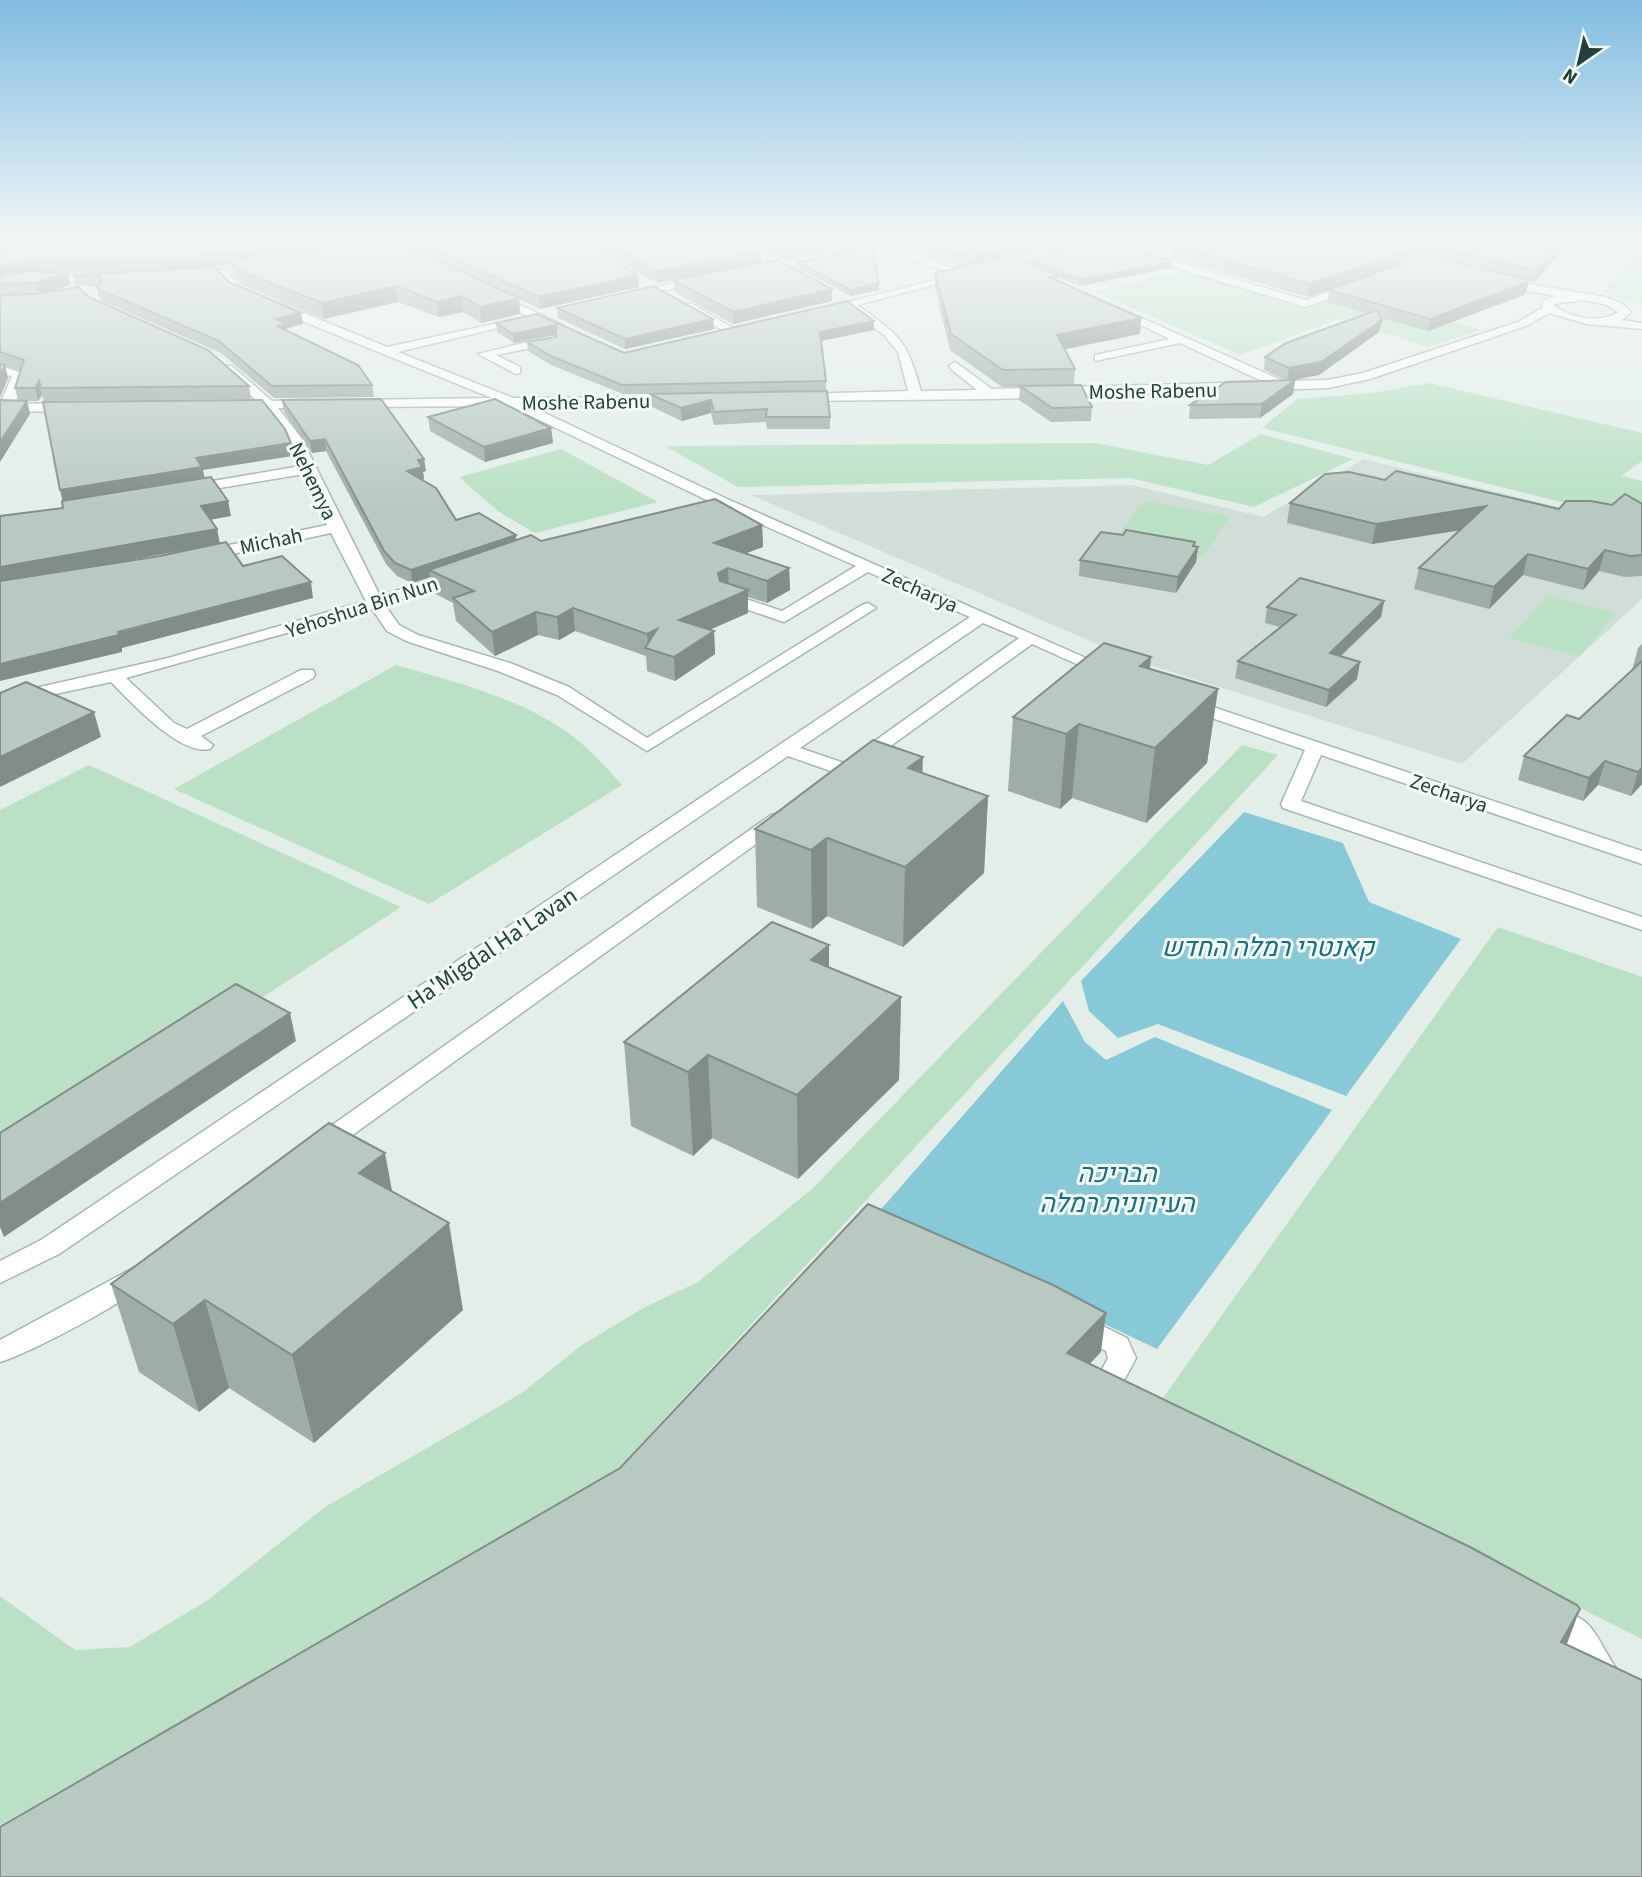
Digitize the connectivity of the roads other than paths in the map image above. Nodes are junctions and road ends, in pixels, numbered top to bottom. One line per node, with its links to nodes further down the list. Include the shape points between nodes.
1 (333, 330): 17 (street, Zecharya)
2 (476, 330): 17 (street)
3 (486, 330): 16 (street)
4 (566, 330): 10 (street)
5 (738, 330): 11 (street)
6 (883, 330): 25 (street, via 904,351)
7 (1161, 330): 15 (street)
8 (1505, 330): 12 (street)
9 (1512, 330): 12 (street)
10 (569, 331)
11 (732, 331): 13 (street)
12 (1501, 331): 23 (street, Moshe Rabenu, via 1366,376)
13 (719, 334)
14 (552, 340): 16 (street)
15 (1184, 340): 18 (street); 23 (street)
16 (519, 346): 22 (street, via 484,354)
17 (386, 351): 28 (street, Zecharya)
18 (1099, 358)
19 (216, 359): 29 (street, Nehemya)
20 (954, 366): 24 (street)
21 (0, 370): 31 (street, via 19,374)
22 (516, 370)
23 (1286, 388): 24 (street, Moshe Rabenu)
24 (992, 395): 25 (street, Moshe Rabenu)
25 (916, 396): 26 (street, Moshe Rabenu)
26 (791, 398)
27 (694, 400): 28 (street, Moshe Rabenu)
28 (514, 403): 29 (street, Moshe Rabenu); 35 (street, Zecharya)
29 (268, 404): 30 (street, Moshe Rabenu); 33 (street, Nehemya, via 295,439)
30 (227, 405)
31 (4, 407): 32 (street)
32 (90, 407)
33 (308, 470): 34 (street); 37 (street, Nehemya)
34 (174, 491)
35 (720, 500): 36 (street); 39 (street, Zecharya)
36 (696, 507)
37 (336, 528): 38 (street, Michah); 42 (street, Nehemya)
38 (190, 558)
39 (867, 566): 41 (street, via 784,617); 44 (street, Zecharya)
40 (472, 571): 42 (street, Yehoshua Bin Nun)
41 (728, 598)
42 (376, 604): 43 (street, Nehemya, via 393,628 412,638 563,691 647,746); 47 (street, Yehoshua Bin Nun)
43 (869, 608)
44 (981, 617): 45 (street, Zecharya); 54 (street, Ha'Migdal Ha'Lavan)
45 (1030, 638): 48 (street, Zecharya); 55 (street)
46 (307, 674): 51 (street)
47 (115, 677): 50 (street, Yehoshua Bin Nun); 51 (street, via 168,727)
48 (1128, 680)
49 (1179, 700): 53 (street, Zecharya)
50 (0, 701)
51 (188, 736): 52 (street)
52 (204, 746)
53 (1315, 748): 58 (street, Zecharya); 59 (street, via 1290,804)
54 (786, 749): 55 (street); 62 (street, Ha'Migdal Ha'Lavan, via 62,1239)
55 (846, 770): 56 (street)
56 (824, 786)
57 (791, 809): 60 (street)
58 (1642, 858)
59 (1642, 924)
60 (303, 1158)
61 (157, 1262): 64 (street, via 99,1301)
62 (0, 1273)
63 (1059, 1314): 65 (street, via 1117,1345 1122,1358 1105,1391)
64 (0, 1352)
65 (1143, 1410)
66 (1527, 1606): 67 (street, via 1575,1632 1594,1665 1623,1700)
67 (1642, 1709)

